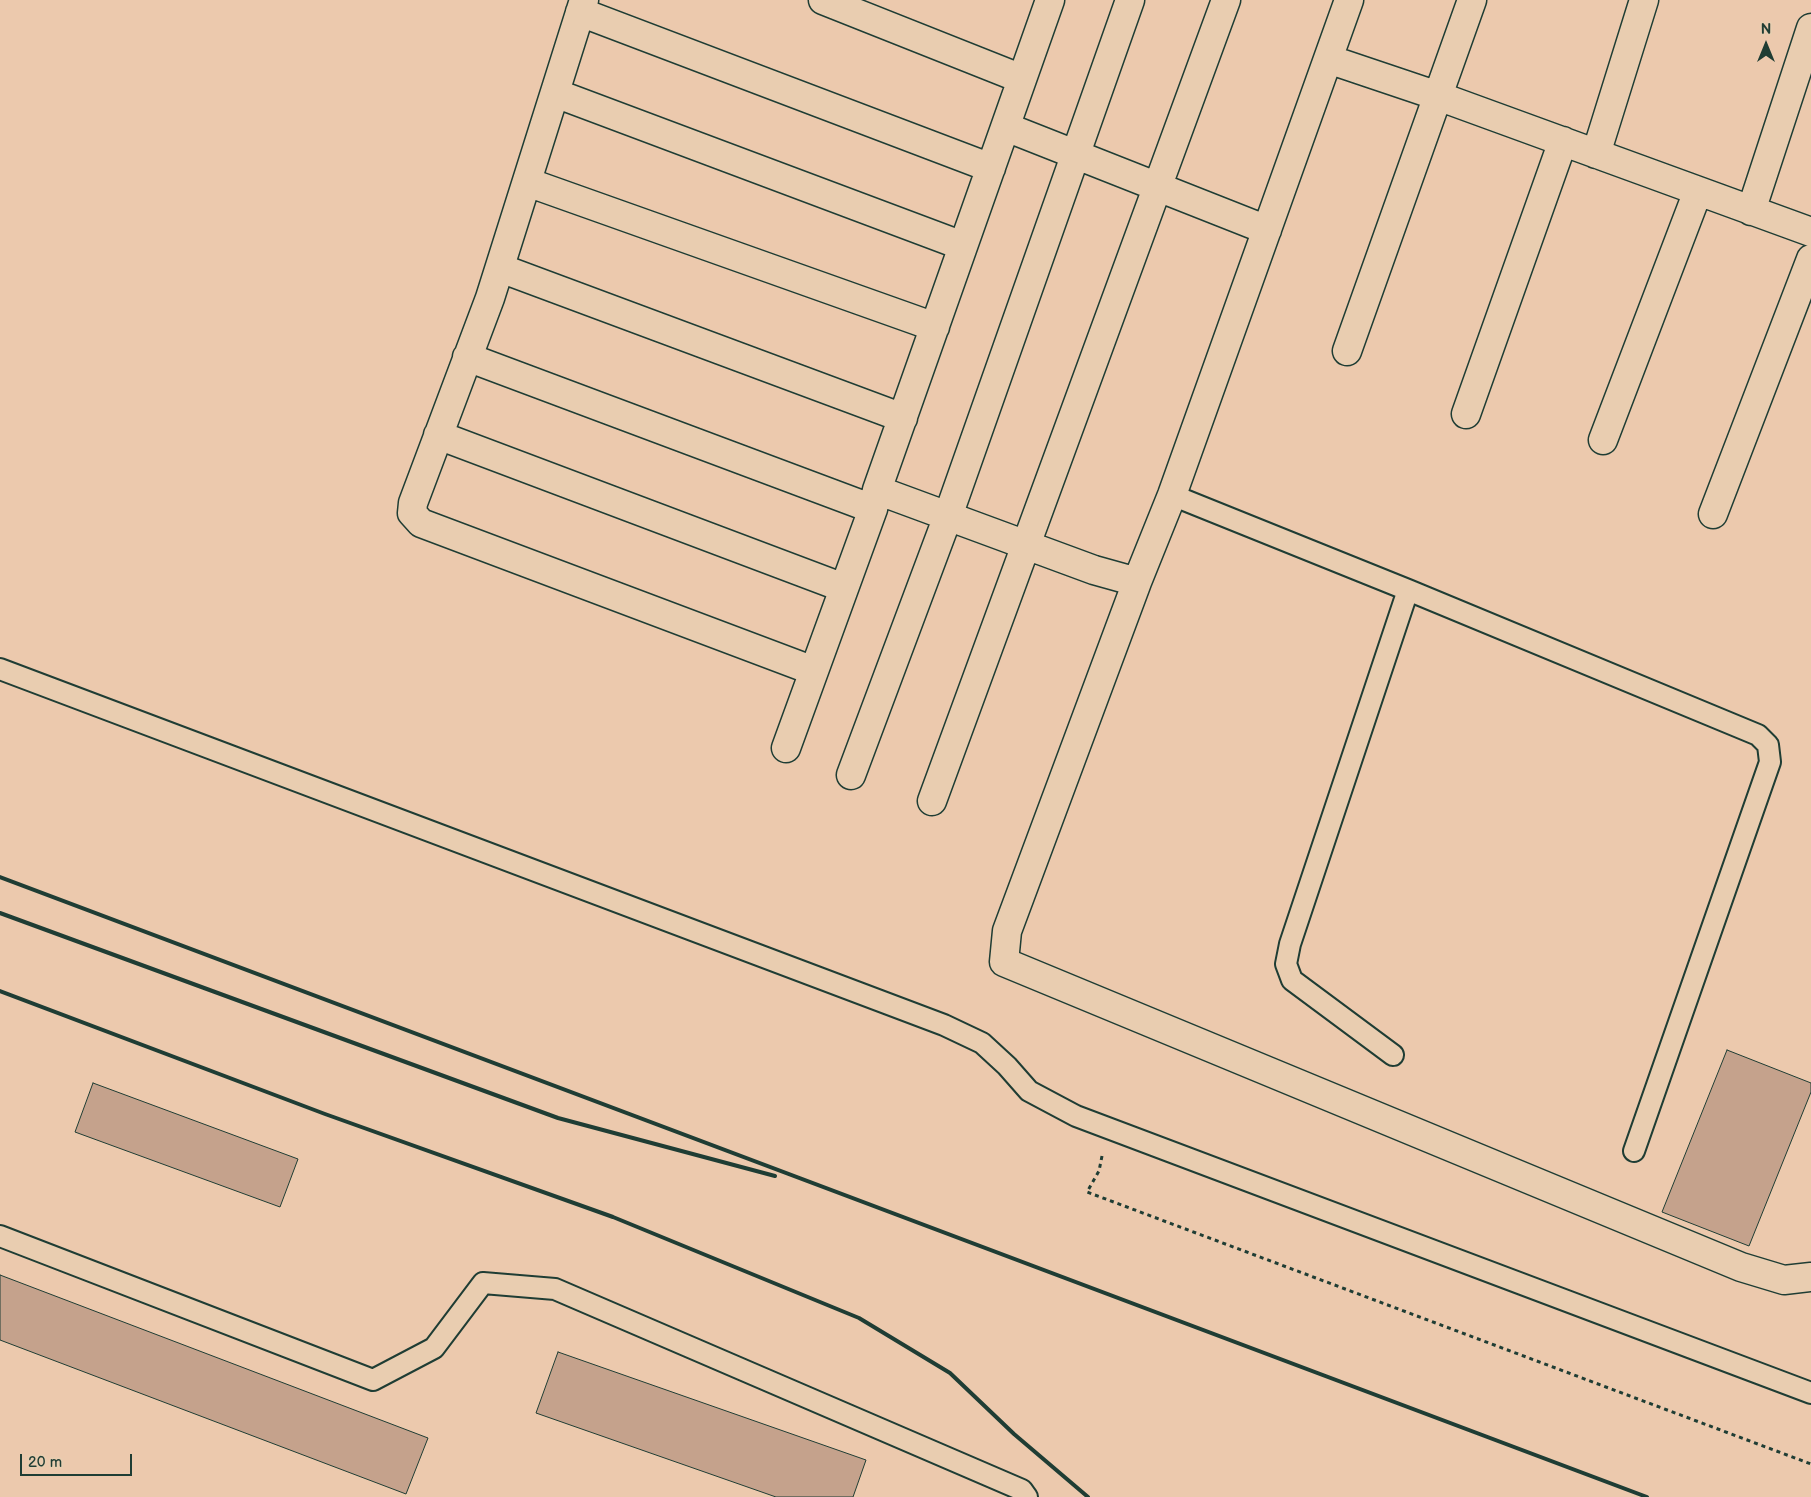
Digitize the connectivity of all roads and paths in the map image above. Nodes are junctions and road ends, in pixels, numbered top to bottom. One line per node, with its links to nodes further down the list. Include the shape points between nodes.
1 (823, 0): 11 (street)
2 (1050, 0): 11 (street)
3 (1130, 0): 16 (street)
4 (1226, 0): 20 (street)
5 (1349, 0): 10 (street)
6 (1472, 0): 13 (street)
7 (1644, 0): 17 (street)
8 (582, 6): 12 (street); 18 (street)
9 (1811, 28): 22 (street)
10 (1328, 59): 13 (street); 23 (street)
11 (1022, 79): 14 (street)
12 (555, 93): 19 (street); 25 (street)
13 (1438, 96): 15 (street); 29 (street)
14 (1006, 127): 16 (street); 18 (street)
15 (1562, 141): 17 (street); 31 (street)
16 (1075, 154): 20 (street); 38 (street)
17 (1596, 154): 21 (street)
18 (991, 168): 25 (street)
19 (527, 182): 27 (street); 28 (street)
20 (1158, 188): 23 (street); 39 (street)
21 (1698, 191): 22 (street); 34 (street)
22 (1751, 211): 24 (street)
23 (1267, 230): 35 (street)
24 (1811, 232)
25 (963, 246): 28 (street)
26 (1811, 259): 37 (street)
27 (500, 268): 30 (street); 32 (street)
28 (935, 327): 32 (street)
29 (1347, 351)
30 (467, 357): 33 (street); 36 (street)
31 (1466, 414)
32 (903, 418): 36 (street)
33 (438, 435): 41 (street); 44 (street, via 413,503 412,513 421,523)
34 (1603, 440)
35 (1172, 495): 40 (street); 42 (lane)
36 (875, 500): 38 (street); 41 (street)
37 (1713, 514)
38 (948, 516): 39 (street); 46 (street)
39 (1026, 545): 40 (street); 47 (street)
40 (1137, 582): 52 (street, via 1007,930 1004,962 1741,1266 1784,1280)
41 (844, 588): 44 (street)
42 (1408, 590): 48 (lane, via 1286,964 1292,980); 50 (lane, via 1758,735 1768,745 1770,762)
43 (0, 669): 49 (lane, via 944,1025 982,1043 1029,1091 1076,1116)
44 (814, 670): 45 (street)
45 (786, 748)
46 (851, 775)
47 (932, 802)
48 (1393, 1055)
49 (1108, 1128): 53 (lane); 54 (path, via 1099,1171 1087,1192)
50 (1634, 1151)
51 (0, 1236): 55 (lane, via 373,1380 434,1348 484,1283 555,1289 1022,1490)
52 (1811, 1277)
53 (1811, 1393)
54 (1811, 1464)
55 (1027, 1497)

